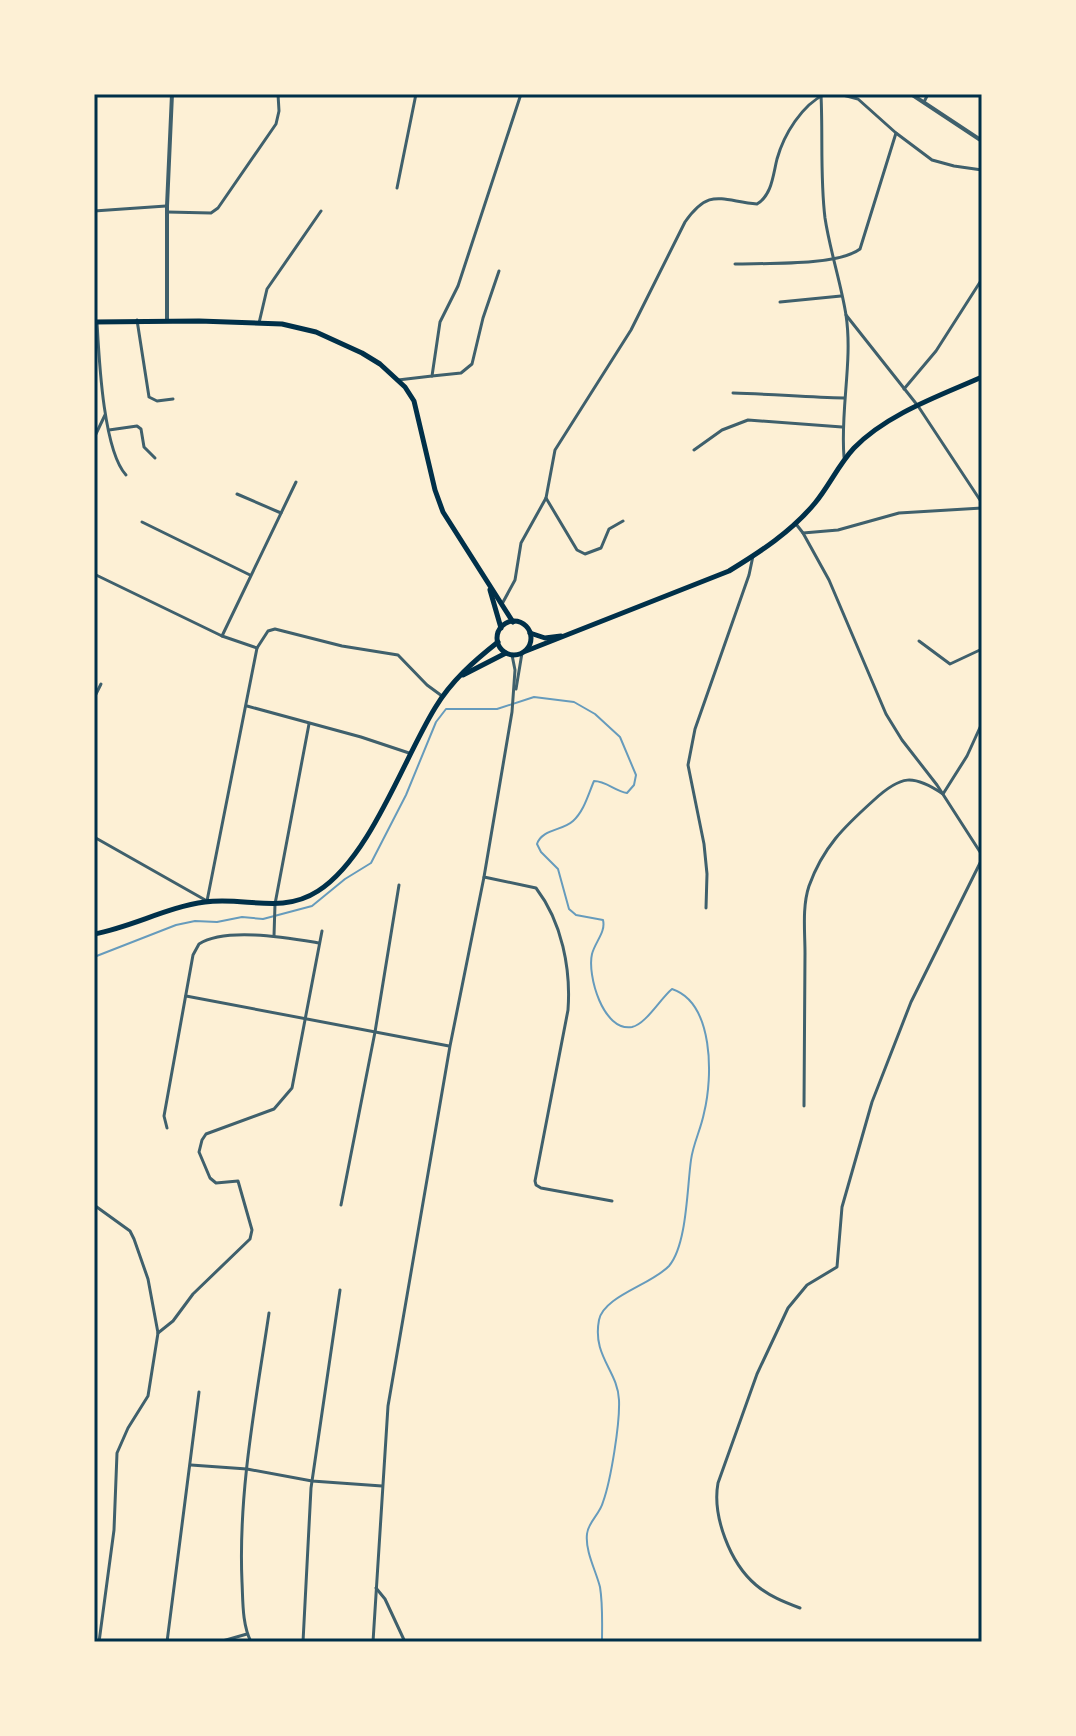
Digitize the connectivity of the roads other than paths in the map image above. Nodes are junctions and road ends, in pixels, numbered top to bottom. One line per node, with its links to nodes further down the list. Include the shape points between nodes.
1 (172, 94): 14 (street)
2 (278, 94): 14 (street, via 276,124 218,208 211,213)
3 (416, 94): 13 (street)
4 (521, 94): 28 (street, via 458,286 440,322)
5 (839, 94): 10 (street, via 858,99)
6 (911, 94): 9 (street)
7 (928, 94): 9 (street)
8 (822, 95): 17 (street, via 825,215); 46 (street, via 790,131 762,201 708,199 685,222 631,330 555,450)
9 (924, 102): 11 (street)
10 (896, 133): 12 (street, via 932,160); 17 (street, via 860,249)
11 (982, 141)
12 (982, 170)
13 (397, 188)
14 (167, 209): 15 (street); 25 (street)
15 (94, 211)
16 (321, 211): 27 (street, via 267,289)
17 (832, 260): 18 (street); 21 (street)
18 (735, 264)
19 (499, 271): 28 (street, via 472,364 461,373)
20 (982, 279): 31 (street, via 936,351)
21 (841, 296): 22 (street); 23 (street)
22 (780, 302)
23 (846, 315): 31 (street); 33 (street)
24 (137, 320): 25 (main road); 26 (main road); 34 (street, via 149,397)
25 (167, 321): 27 (main road)
26 (96, 322): 36 (street)
27 (259, 323): 30 (main road, via 316,332 362,353)
28 (432, 376): 30 (street)
29 (982, 377): 35 (main road)
30 (398, 380): 56 (main road, via 414,401 443,512)
31 (904, 389): 35 (street)
32 (733, 393): 33 (street)
33 (844, 398): 37 (street)
34 (173, 399)
35 (918, 406): 42 (main road, via 868,436); 47 (street)
36 (105, 415): 38 (street); 39 (street)
37 (842, 427): 40 (street, via 756,419 722,430); 42 (street)
38 (109, 430): 41 (street, via 137,426 144,447); 43 (street)
39 (94, 438)
40 (694, 450)
41 (155, 458)
42 (845, 461): 51 (main road)
43 (126, 475)
44 (296, 482): 48 (street)
45 (237, 494): 48 (street)
46 (546, 498): 49 (street, via 577,550 585,554 601,548 609,529); 57 (street, via 521,543 515,580)
47 (982, 506): 52 (street, via 899,513 838,530)
48 (281, 513): 55 (street)
49 (623, 521)
50 (142, 522): 55 (street)
51 (796, 524): 52 (street); 53 (main road)
52 (803, 533): 79 (street, via 829,580 886,714)
53 (753, 556): 61 (main road, via 729,571); 86 (street, via 695,729 688,765 704,844)
54 (94, 574): 62 (street)
55 (250, 575): 62 (street)
56 (486, 577): 57 (main road); 59 (main road)
57 (502, 604): 58 (main road)
58 (513, 622): 59 (main road); 60 (main road, via 524,624)
59 (501, 628): 64 (main road)
60 (530, 633): 61 (main road, via 545,638); 67 (main road)
61 (566, 635): 67 (main road)
62 (222, 636): 65 (street)
63 (919, 641): 66 (street, via 950,664)
64 (498, 642): 68 (main road); 70 (main road)
65 (257, 648): 72 (street, via 275,629 398,655); 75 (street)
66 (982, 649): 69 (street)
67 (524, 652): 68 (main road); 73 (street)
68 (509, 654): 70 (main road); 73 (street)
69 (982, 655)
70 (459, 677): 72 (main road)
71 (101, 684): 74 (street)
72 (442, 696): 78 (main road)
73 (514, 696): 82 (street)
74 (94, 698)
75 (247, 706): 77 (street); 84 (street)
76 (982, 723): 79 (street)
77 (309, 724): 78 (street); 85 (street)
78 (409, 753): 85 (main road, via 352,857 317,892)
79 (943, 794): 81 (street); 95 (street, via 922,781 901,781 834,837 819,863 806,901)
80 (94, 837): 84 (street)
81 (982, 857): 109 (street, via 911,1002 872,1102 842,1207 837,1267 807,1285 788,1308 757,1374 718,1483 717,1506 731,1548 753,1583)
82 (484, 877): 94 (street); 97 (street, via 536,888 564,953 570,983 536,1185)
83 (399, 885): 93 (street)
84 (207, 901): 85 (main road); 88 (main road)
85 (275, 908): 89 (street)
86 (706, 908)
87 (322, 931): 90 (street)
88 (94, 934)
89 (274, 936): 90 (street); 91 (street, via 216,937 199,944)
90 (319, 943): 92 (street)
91 (186, 996): 92 (street); 96 (street, via 164,1116)
92 (306, 1018): 93 (street); 102 (street, via 292,1088 266,1113 206,1134 199,1145 210,1178 216,1183 238,1181 250,1239)
93 (375, 1032): 94 (street); 99 (street)
94 (450, 1046): 107 (street, via 388,1406)
95 (804, 1106)
96 (167, 1128)
97 (612, 1201)
98 (94, 1205): 102 (street, via 134,1239)
99 (341, 1205)
100 (340, 1290): 106 (street)
101 (269, 1313): 105 (street)
102 (158, 1333): 111 (street, via 148,1396 117,1453 114,1530)
103 (199, 1392): 104 (street)
104 (190, 1465): 105 (street); 112 (street)
105 (247, 1469): 106 (street); 110 (street, via 241,1554)
106 (312, 1481): 107 (street); 115 (street)
107 (382, 1486): 108 (street)
108 (376, 1588): 116 (street); 117 (street)
109 (800, 1608)
110 (247, 1634): 113 (street); 114 (street)
111 (99, 1642)
112 (167, 1642)
113 (219, 1642)
114 (251, 1642)
115 (303, 1642)
116 (373, 1642)
117 (405, 1642)

